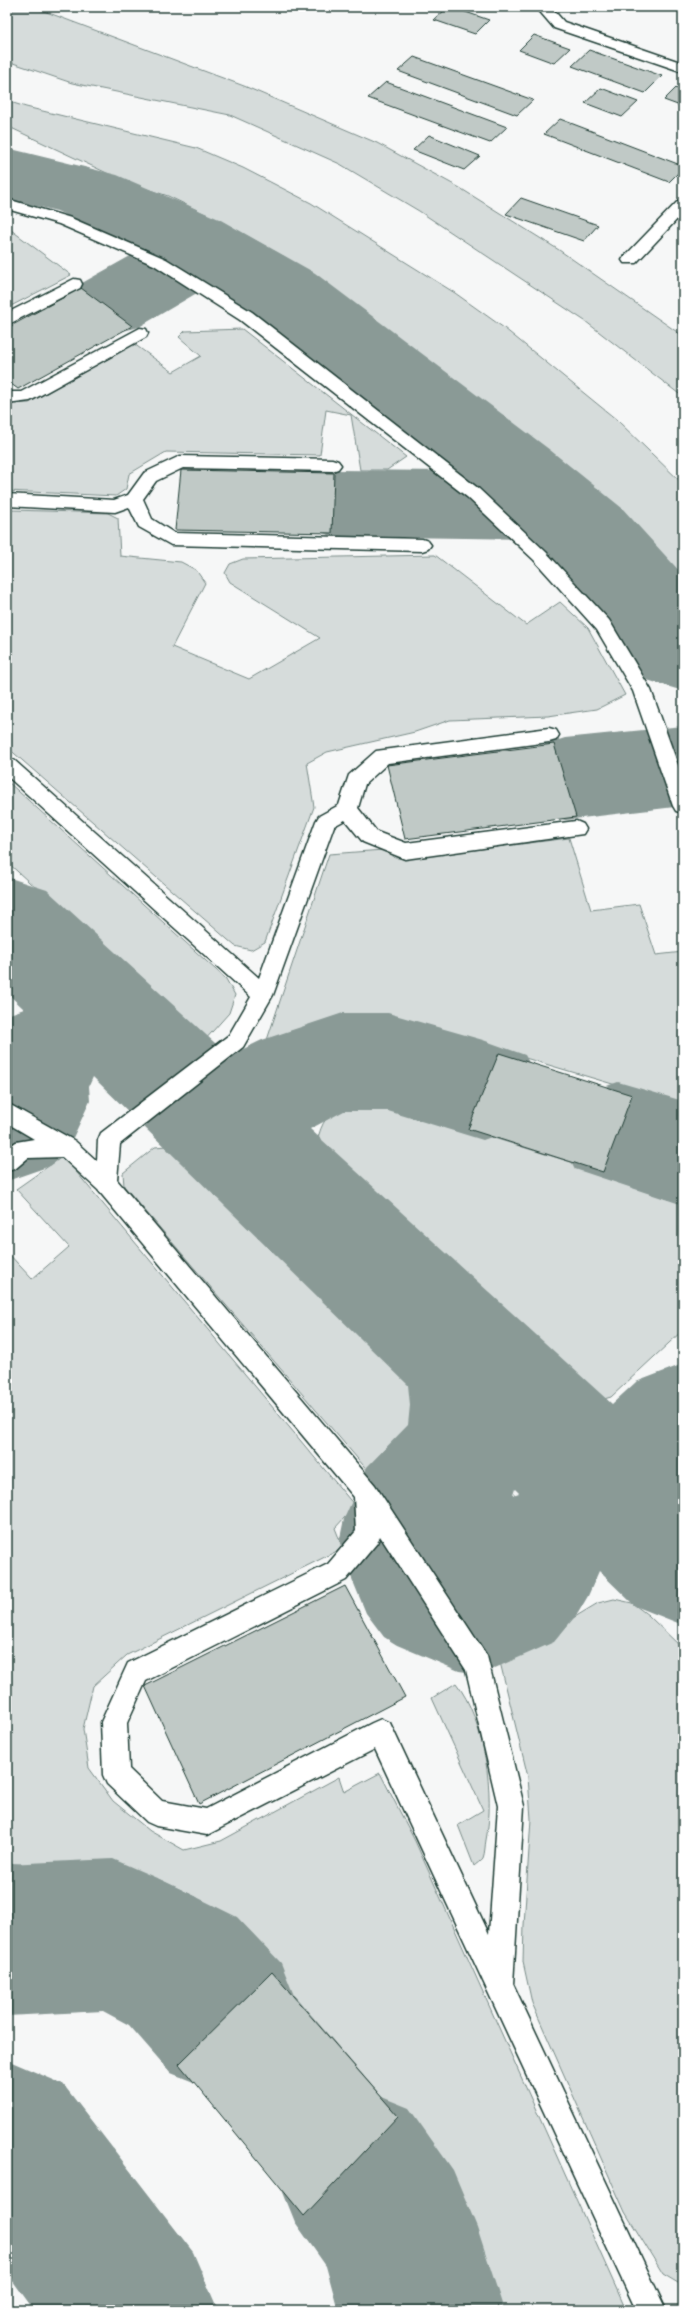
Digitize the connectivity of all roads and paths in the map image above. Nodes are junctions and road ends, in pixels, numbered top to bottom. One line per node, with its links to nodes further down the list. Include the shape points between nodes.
1 (544, 7): 2 (lane, via 559,25)
2 (683, 68)
3 (7, 204): 16 (lane, via 65,220 160,262 246,316 473,493 540,556 602,625 642,690)
4 (683, 204): 5 (lane)
5 (630, 260)
6 (74, 284): 7 (lane)
7 (7, 320)
8 (140, 333): 9 (lane, via 24,397)
9 (7, 398)
10 (332, 465): 11 (lane, via 180,462 150,477)
11 (134, 499): 12 (lane, via 115,506); 13 (lane, via 145,523 171,539)
12 (7, 500)
13 (422, 545)
14 (549, 735): 17 (lane, via 382,756 356,780)
15 (7, 765): 19 (lane)
16 (683, 806)
17 (348, 809): 18 (lane, via 370,837 405,851); 19 (lane, via 326,821)
18 (576, 829)
19 (263, 994): 23 (lane, via 236,1041 109,1140)
20 (7, 1112): 21 (lane)
21 (67, 1148): 22 (lane, via 24,1149); 23 (lane)
22 (7, 1162)
23 (106, 1183): 24 (lane)
24 (366, 1493): 25 (lane, via 478,1665 510,1806); 25 (lane, via 368,1535 337,1572 138,1672 114,1722 116,1775 156,1813 207,1822 381,1732)
25 (500, 1986): 26 (lane)
26 (651, 2310)

